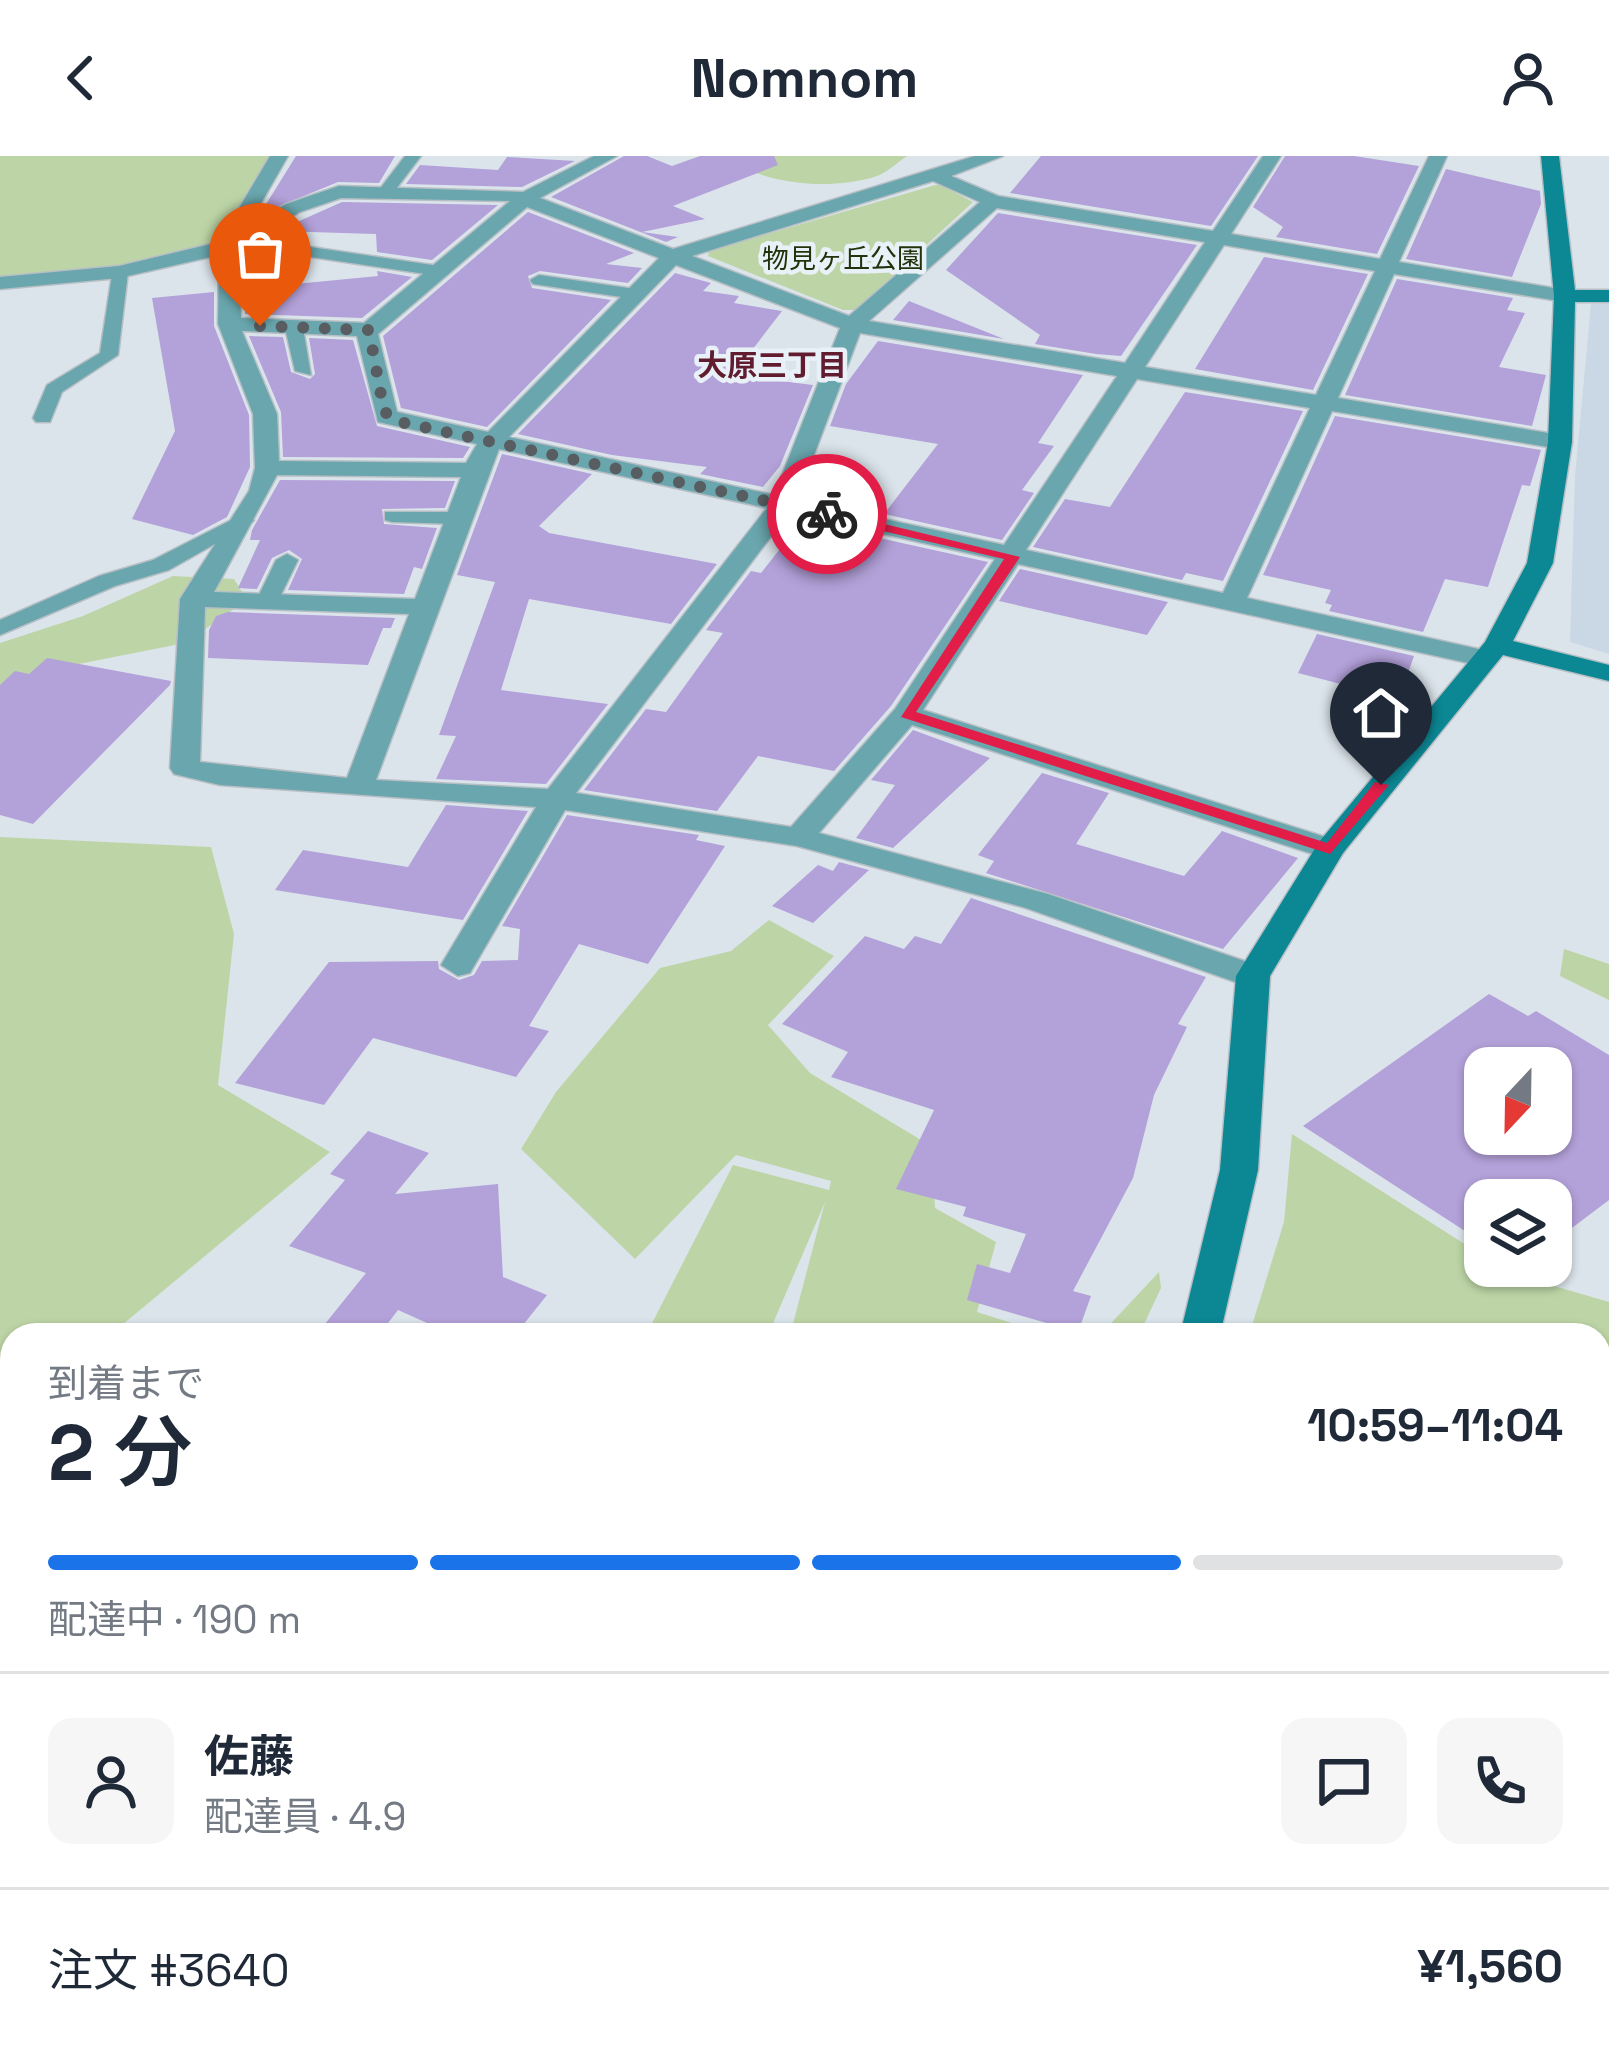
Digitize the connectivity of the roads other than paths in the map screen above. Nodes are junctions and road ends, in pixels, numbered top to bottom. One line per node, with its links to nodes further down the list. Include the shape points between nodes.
1 (278, 156): 14 (street)
2 (413, 156): 9 (lane)
3 (608, 156): 10 (street)
4 (994, 156): 8 (street)
5 (1272, 156): 12 (street)
6 (1438, 156): 16 (street)
7 (1550, 156): 22 (street)
8 (934, 175): 11 (street); 15 (street)
9 (387, 190): 10 (street); 14 (street, via 310,200)
10 (525, 198): 15 (street); 17 (street)
11 (993, 201): 12 (street); 25 (street)
12 (1218, 238): 16 (street); 29 (street)
13 (263, 245): 17 (lane)
14 (229, 246): 18 (street); 24 (street)
15 (674, 255): 21 (street); 25 (street)
16 (1389, 268): 22 (street); 30 (street)
17 (440, 271): 27 (street)
18 (119, 272): 20 (street); 31 (lane, via 109,355 54,389)
19 (539, 280): 21 (lane)
20 (0, 283)
21 (635, 294): 32 (street)
22 (1565, 296): 23 (street); 33 (street)
23 (1609, 296)
24 (230, 324): 26 (street); 34 (street, via 265,413)
25 (852, 325): 29 (street); 36 (street)
26 (294, 328): 27 (street); 28 (lane)
27 (369, 330): 32 (street, via 386,416)
28 (304, 371)
29 (1127, 374): 30 (street); 40 (street)
30 (1322, 405): 33 (street); 44 (street)
31 (43, 418)
32 (490, 441): 35 (street); 36 (street)
33 (1560, 442): 47 (street, via 1540,563)
34 (267, 468): 35 (street); 39 (street)
35 (476, 470): 38 (street)
36 (783, 505): 40 (street); 51 (street)
37 (392, 516): 38 (lane)
38 (458, 518): 45 (street)
39 (243, 520): 42 (street); 46 (lane, via 161,565)
40 (1013, 557): 44 (street); 49 (street)
41 (287, 560): 43 (lane)
42 (193, 599): 43 (street); 50 (street, via 185,768)
43 (268, 602): 45 (street)
44 (1232, 602): 47 (street)
45 (426, 607): 50 (street)
46 (0, 628)
47 (1490, 652): 48 (street); 53 (street)
48 (1609, 673)
49 (906, 714): 52 (street); 53 (street)
50 (358, 788): 51 (street)
51 (556, 799): 52 (street); 54 (street)
52 (799, 837): 55 (street, via 1037,901)
53 (1330, 849): 55 (street)
54 (458, 965)
55 (1252, 976): 56 (street, via 1239,1170)
56 (1204, 1323)

